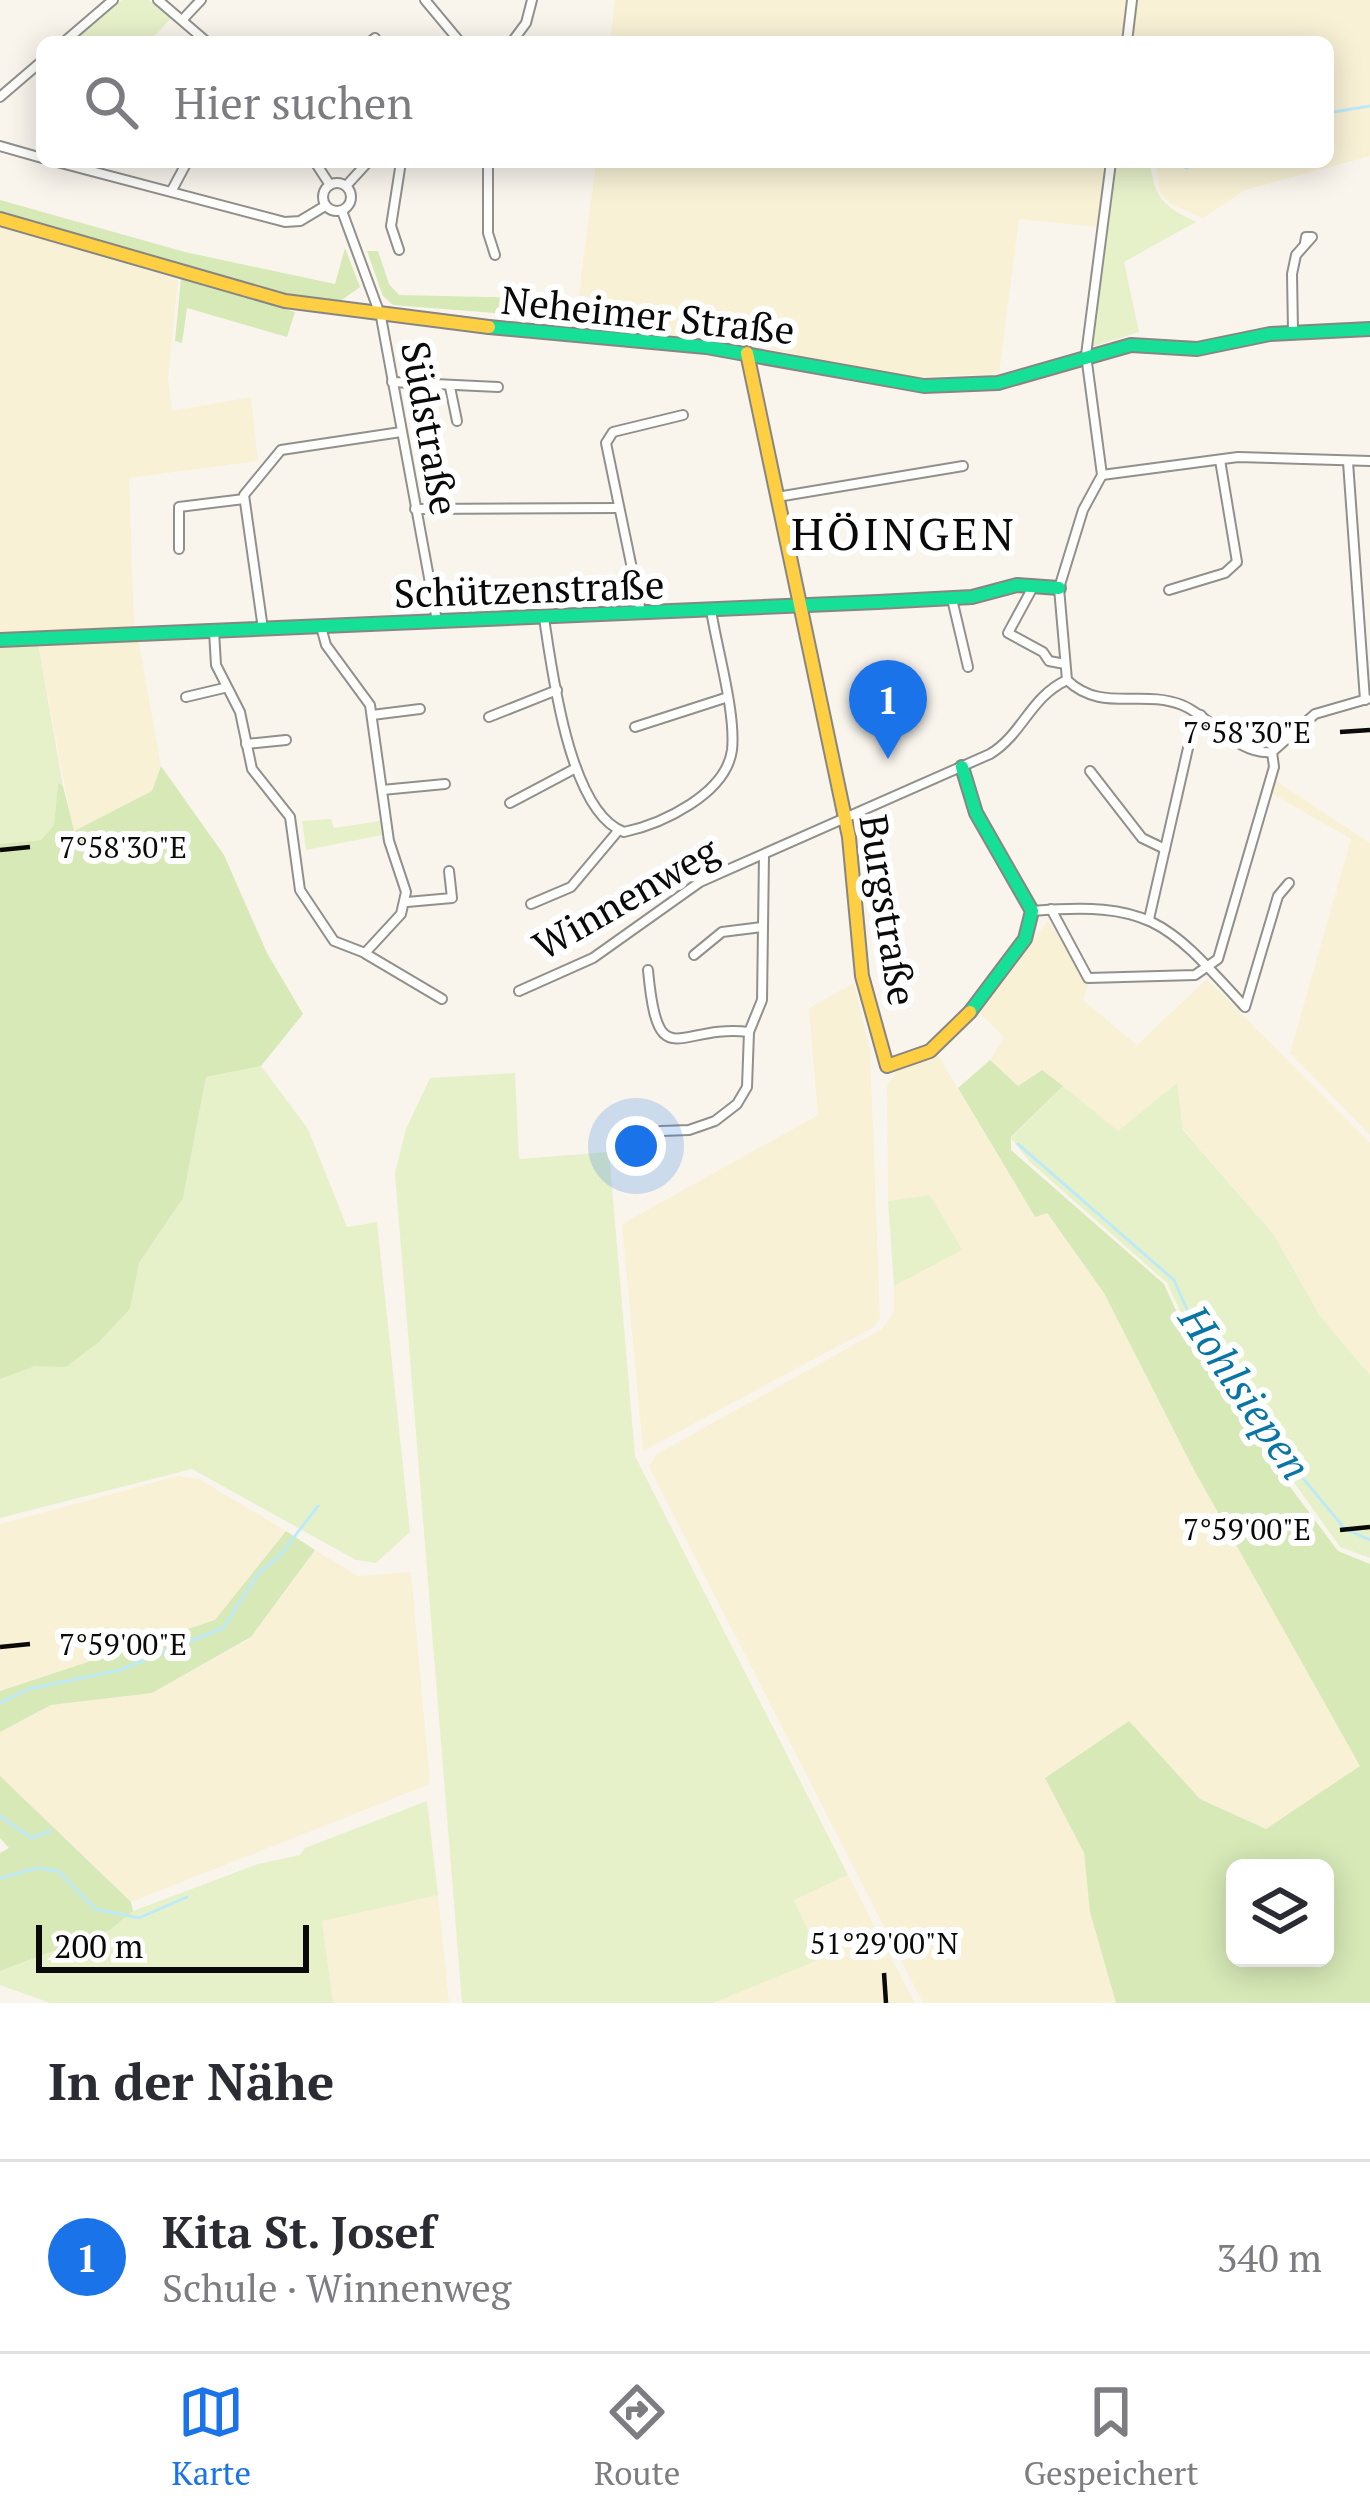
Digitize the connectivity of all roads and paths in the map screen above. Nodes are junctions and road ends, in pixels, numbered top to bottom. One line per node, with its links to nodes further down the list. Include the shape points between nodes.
1 (113, 0): 8 (street)
2 (158, 0): 7 (street)
3 (201, 0): 7 (street)
4 (424, 0): 10 (street)
5 (532, 0): 11 (street)
6 (1132, 0): 12 (street)
7 (184, 18): 9 (street)
8 (71, 36)
9 (201, 36)
10 (455, 36)
11 (516, 36)
12 (1128, 36)
13 (36, 66): 14 (street)
14 (0, 97)
15 (0, 146): 16 (street)
16 (36, 156)
17 (80, 168): 25 (street)
18 (112, 168): 25 (street)
19 (184, 168): 28 (street)
20 (319, 168): 26 (street)
21 (362, 168): 27 (street)
22 (399, 168): 33 (street, via 391,226)
23 (488, 168): 34 (street)
24 (1110, 168): 39 (street)
25 (110, 176): 28 (street)
26 (330, 185): 27 (street); 29 (street)
27 (346, 186): 30 (street, via 352,198)
28 (172, 190): 29 (street, via 285,222)
29 (326, 206): 30 (street)
30 (342, 211): 35 (street, Südstraße)
31 (0, 219): 35 (street, Neheimer Straße, via 285,301)
32 (1305, 243): 37 (street, via 1292,274)
33 (399, 250)
34 (495, 255)
35 (381, 317): 38 (street, Neheimer Straße); 40 (street, Südstraße)
36 (1370, 329): 37 (street, Neheimer Straße)
37 (1293, 332): 39 (street, Neheimer Straße, via 1208,348 1131,345)
38 (747, 353): 39 (street, Neheimer Straße, via 954,388); 51 (street, Burgstraße)
39 (1086, 355): 50 (street)
40 (392, 382): 41 (street); 45 (street, Südstraße)
41 (450, 387): 42 (street); 44 (street)
42 (498, 387)
43 (683, 415): 53 (street, via 608,437)
44 (457, 421)
45 (400, 432): 52 (street, via 281,450); 54 (street, Südstraße)
46 (1220, 460): 48 (street); 50 (street); 58 (street, via 1237,562)
47 (1370, 460): 48 (street)
48 (1348, 461): 76 (street)
49 (963, 466): 51 (street)
50 (1102, 475): 57 (street)
51 (776, 497): 60 (street, Burgstraße)
52 (244, 500): 55 (street, via 177,508); 66 (street)
53 (619, 508): 54 (street); 62 (street)
54 (415, 509): 64 (street, Südstraße)
55 (179, 549)
56 (1034, 586): 57 (street, Schützenstraße); 59 (street, Schützenstraße); 69 (street, via 1008,633)
57 (1059, 588): 69 (street)
58 (1169, 590)
59 (952, 597): 60 (street, Schützenstraße); 70 (street)
60 (801, 606): 61 (street, Schützenstraße); 91 (street, Burgstraße)
61 (711, 610): 62 (street, Schützenstraße); 75 (street)
62 (641, 612): 63 (street, Schützenstraße)
63 (544, 616): 64 (street, Schützenstraße); 73 (street)
64 (437, 621): 65 (street, Schützenstraße)
65 (321, 627): 66 (street, Schützenstraße); 78 (street)
66 (262, 629): 67 (street, Schützenstraße)
67 (214, 631): 68 (street, Schützenstraße); 72 (street)
68 (0, 640)
69 (1065, 664): 71 (street)
70 (968, 668)
71 (1067, 680): 79 (street, via 1083,695 1170,702); 85 (street, Winnenweg, via 1038,697 1009,740)
72 (225, 688): 74 (street); 83 (street)
73 (557, 690): 80 (street); 86 (street)
74 (186, 698)
75 (725, 698): 81 (street); 92 (street, via 732,752 720,777 664,817)
76 (1367, 699): 84 (street, via 1315,714)
77 (420, 709): 78 (street)
78 (372, 715): 89 (street)
79 (1201, 715): 84 (street, via 1250,749); 93 (street)
80 (489, 717)
81 (635, 728)
82 (286, 740): 83 (street)
83 (247, 744): 103 (street, via 255,775 290,817 307,904 334,941)
84 (1272, 752): 105 (street, via 1274,767)
85 (962, 767): 91 (street, Winnenweg); 100 (street, via 976,812)
86 (576, 768): 90 (street); 92 (street)
87 (1090, 771): 93 (street, via 1142,838)
88 (445, 784): 89 (street)
89 (382, 790): 97 (street)
90 (510, 803)
91 (845, 817): 94 (street, Winnenweg); 100 (street, Burgstraße, via 862,976 887,1066 940,1045 1025,940)
92 (618, 831): 98 (street, via 571,887)
93 (1165, 849): 101 (street)
94 (764, 854): 102 (street); 107 (street, Winnenweg, via 688,888 583,964)
95 (449, 871): 97 (street, via 452,898)
96 (1289, 883): 105 (street, via 1245,1006)
97 (407, 902): 103 (street)
98 (531, 904)
99 (1051, 909): 100 (street); 101 (street, via 1096,905); 105 (street, via 1088,978 1196,976)
100 (1032, 910)
101 (1149, 919): 105 (street, via 1168,926)
102 (762, 927): 104 (street, via 722,932); 109 (street, via 762,1000)
103 (365, 953): 108 (street)
104 (694, 955)
105 (1210, 968)
106 (648, 970): 109 (street, via 652,1019 664,1036)
107 (519, 991)
108 (442, 999)
109 (748, 1032): 110 (street, via 748,1080 737,1104 703,1126)
110 (661, 1131)

